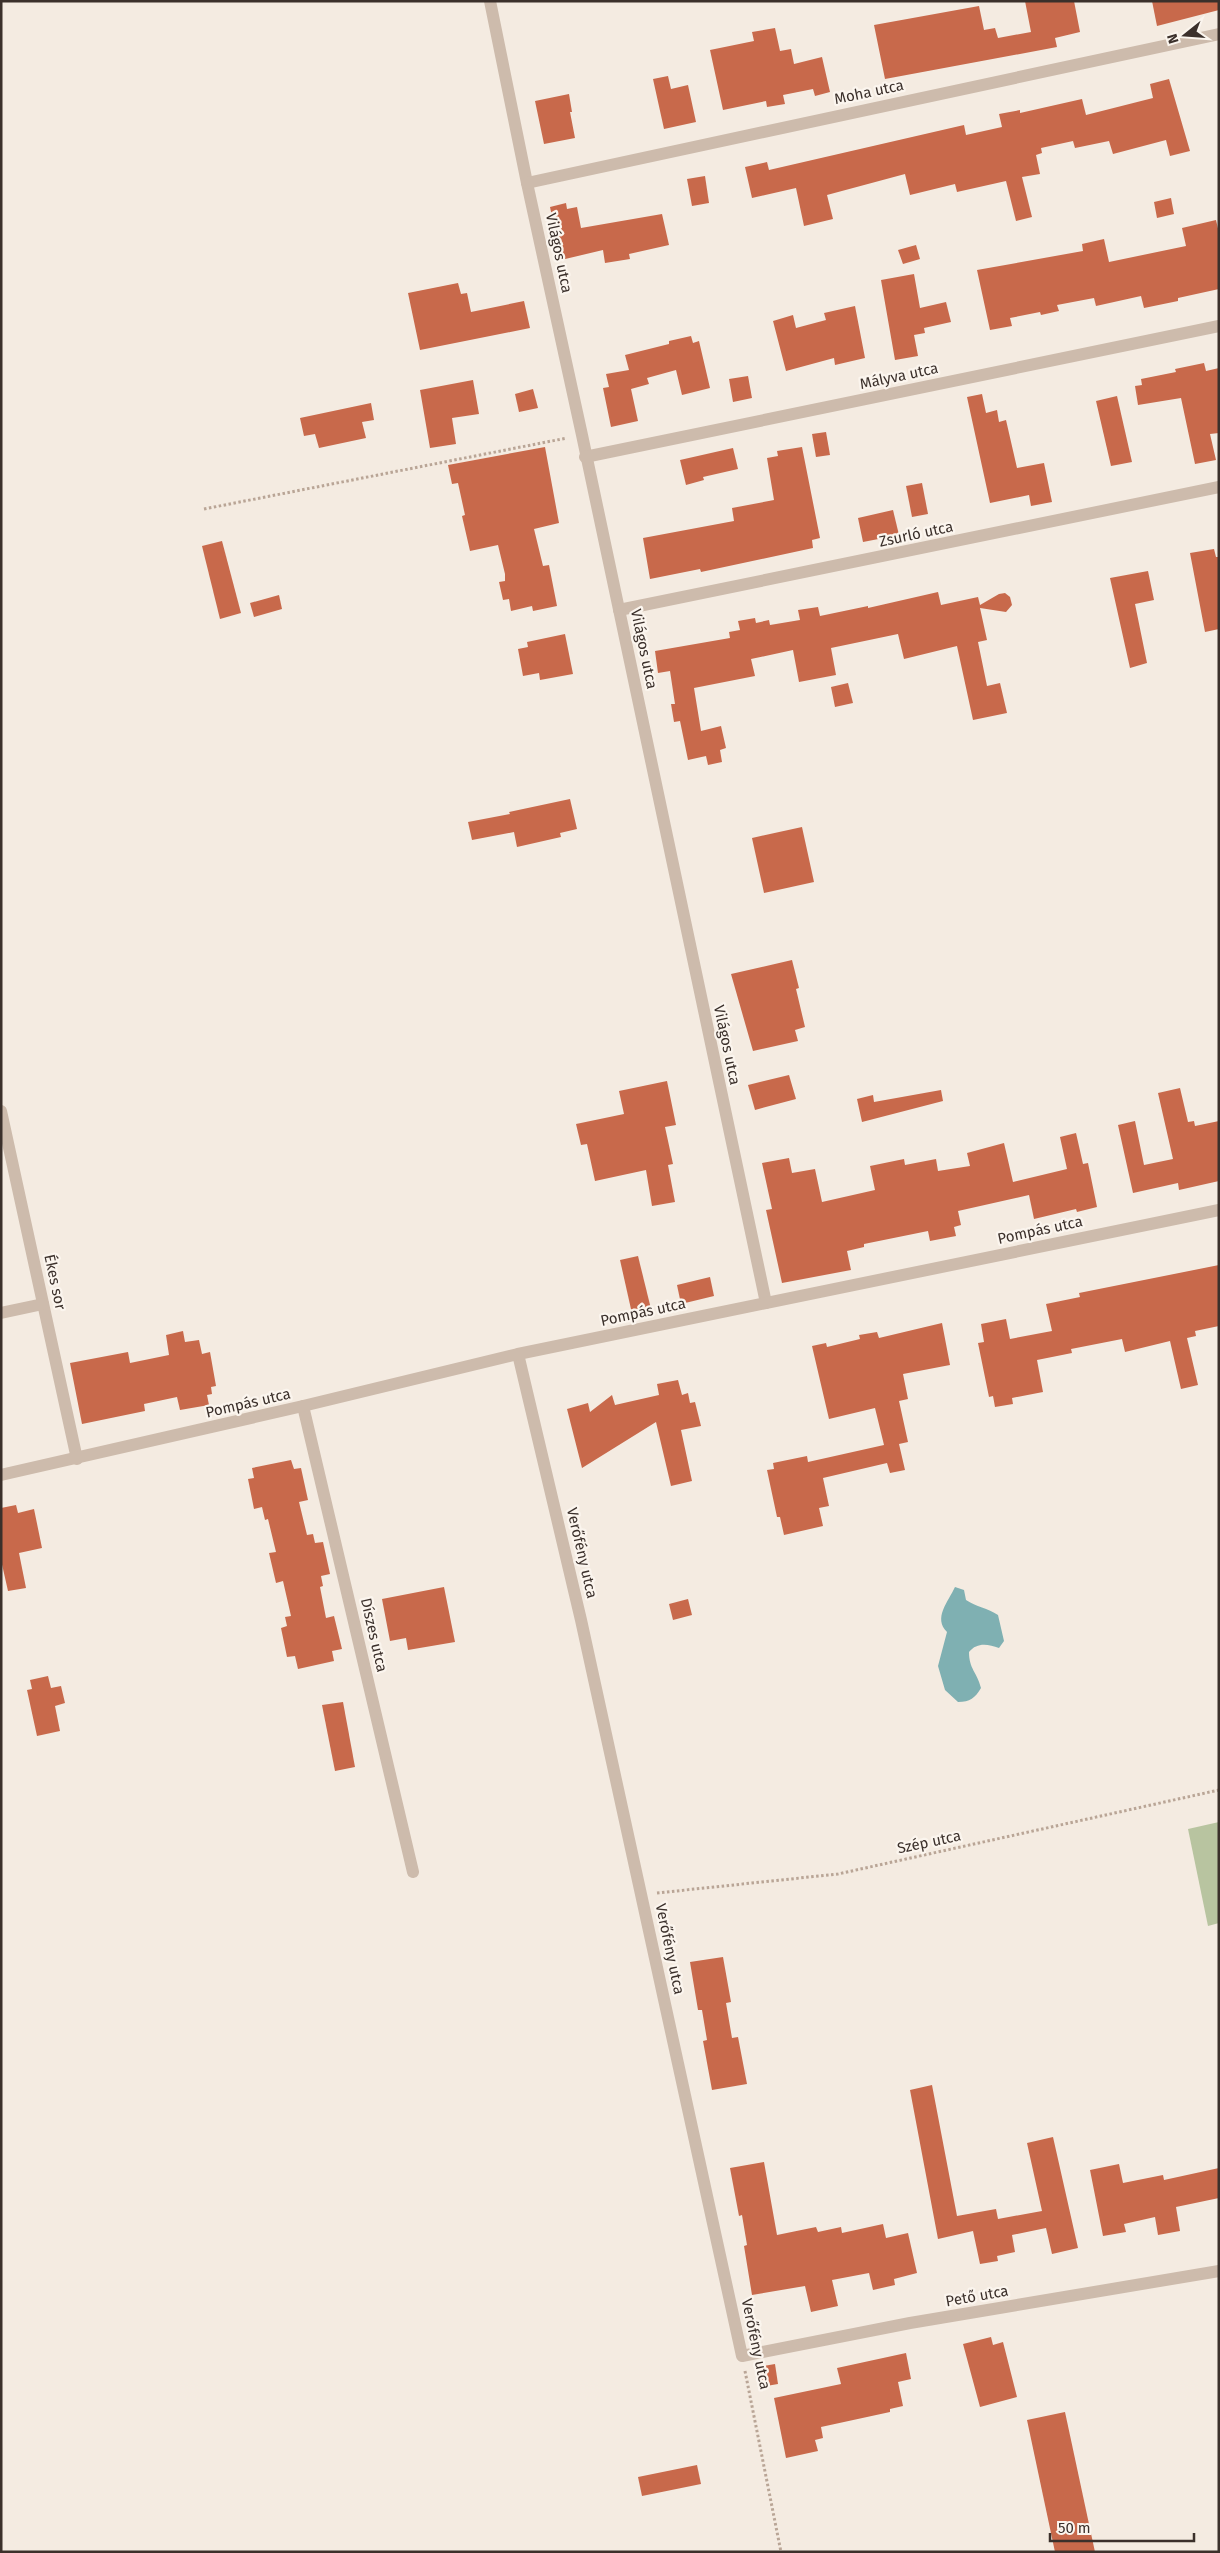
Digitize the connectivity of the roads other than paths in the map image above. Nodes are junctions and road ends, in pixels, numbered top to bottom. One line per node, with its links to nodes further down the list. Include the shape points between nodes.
1 (490, 1): 3 (street, Világos utca)
2 (1219, 34): 3 (street, Moha utca)
3 (526, 183): 5 (street, Világos utca)
4 (1219, 326): 5 (street, Mályva utca)
5 (585, 457): 7 (street, Világos utca)
6 (1219, 487): 7 (street, Zsurló utca)
7 (619, 610): 10 (street, Világos utca)
8 (1, 1111): 11 (street, Ékes sor)
9 (1219, 1210): 10 (street, Pompás utca)
10 (766, 1303): 13 (street, Pompás utca)
11 (43, 1304): 12 (street); 15 (street, Ékes sor)
12 (1, 1313)
13 (518, 1354): 14 (street, Pompás utca); 19 (street, Verőfény utca, via 581,1620)
14 (303, 1406): 15 (street, Pompás utca); 17 (street, Díszes utca)
15 (77, 1459): 16 (street, Pompás utca)
16 (1, 1475)
17 (413, 1872)
18 (1219, 2271): 19 (street, Pető utca, via 910,2323)
19 (742, 2356)

